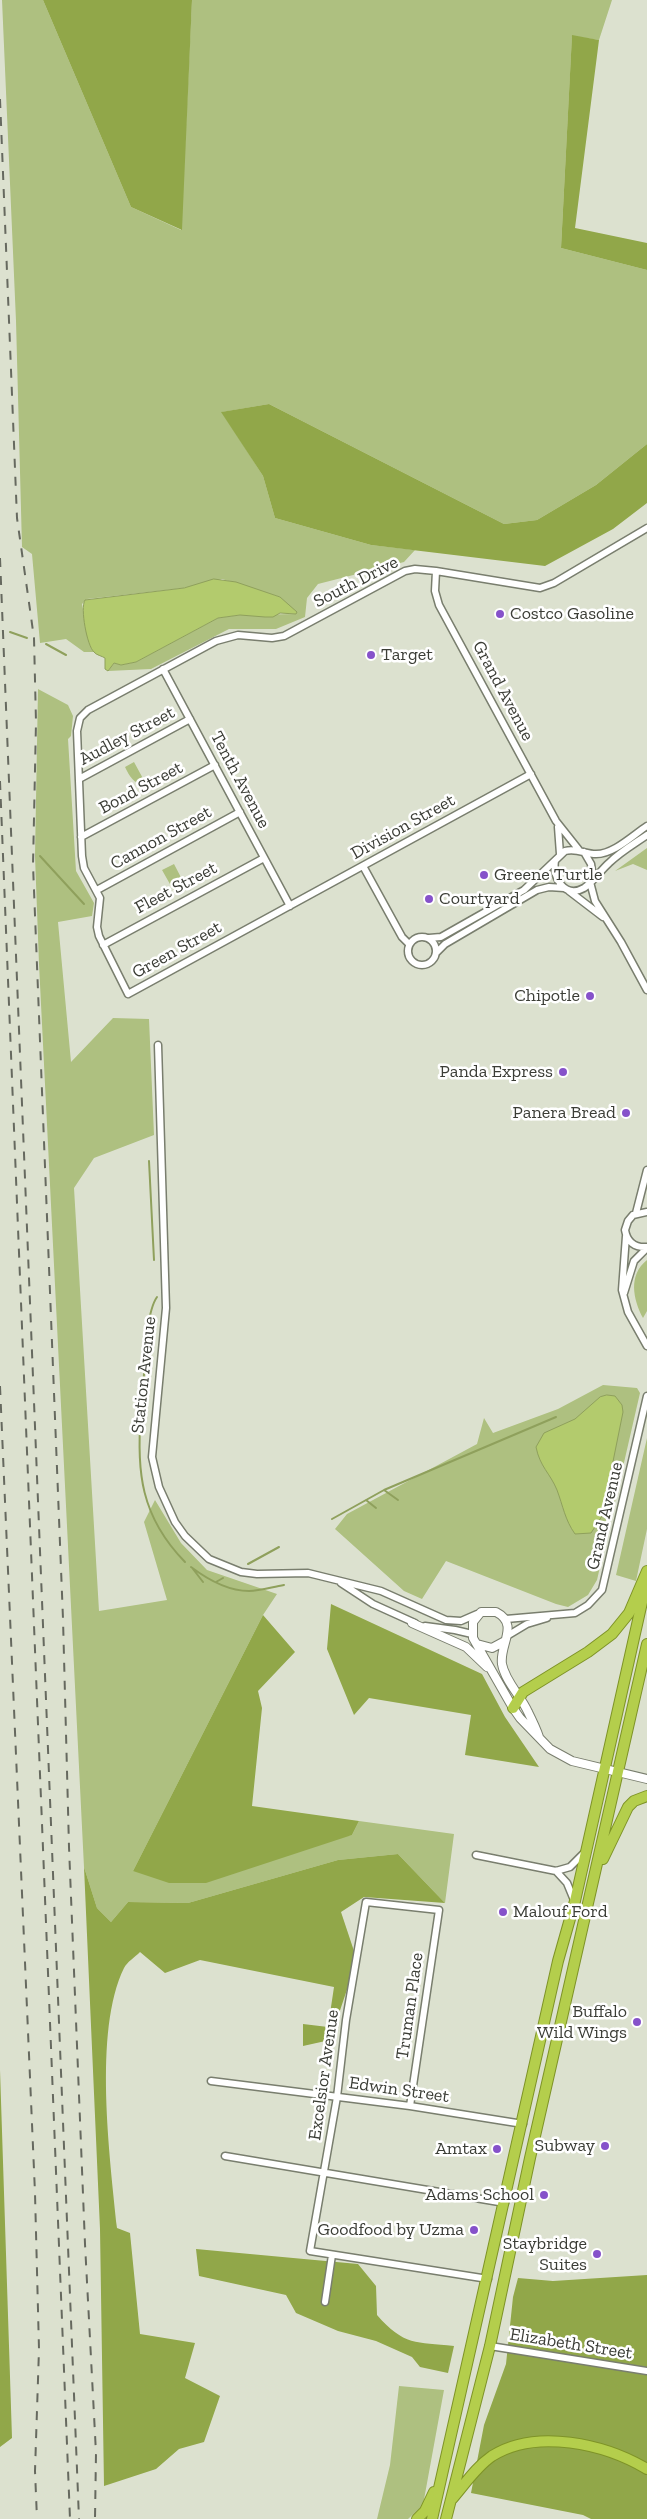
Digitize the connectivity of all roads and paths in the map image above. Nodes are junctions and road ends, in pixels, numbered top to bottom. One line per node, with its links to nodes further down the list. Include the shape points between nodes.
1 (647, 528): 2 (street, South Drive, via 540,588)
2 (436, 571): 3 (street, South Drive, via 405,571 284,636 230,636); 7 (street, Grand Avenue, via 435,591 439,605)
3 (163, 669): 4 (street, South Drive); 5 (street, Tenth Avenue)
4 (85, 712): 8 (street, Green Street, via 76,731)
5 (190, 719): 6 (street, Tenth Avenue); 8 (street, Audley Street)
6 (215, 765): 9 (street, Tenth Avenue); 13 (street, Bond Street)
7 (531, 774): 10 (street, Grand Avenue); 18 (street, Division Street)
8 (79, 779): 13 (street, Green Street)
9 (240, 812): 16 (street, Tenth Avenue); 21 (street, Cannon Street)
10 (556, 821): 14 (street, Grand Avenue); 15 (street, Grand Avenue)
11 (647, 826): 14 (street, via 606,852)
12 (647, 835): 19 (street, via 617,855)
13 (81, 837): 21 (street, Green Street, via 84,868)
14 (581, 851): 15 (street); 19 (street, via 591,864)
15 (560, 854): 17 (street)
16 (264, 858): 22 (street, Tenth Avenue); 26 (street, Fleet Street)
17 (555, 860): 20 (street, via 555,875); 24 (street, via 514,897 441,936)
18 (363, 866): 22 (street, Division Street); 25 (street)
19 (592, 880): 20 (street, via 579,890); 23 (street, via 593,898)
20 (566, 889): 23 (street); 27 (street, via 540,889 445,944)
21 (97, 890): 26 (street, Green Street, via 100,901 97,927)
22 (290, 906): 26 (street, Green Street, via 128,994)
23 (606, 919): 28 (street)
24 (429, 938): 25 (street, via 419,937); 27 (street)
25 (409, 944): 27 (street, via 410,956 419,965 430,963)
26 (103, 945)
27 (436, 953)
28 (647, 990)
29 (158, 1045): 39 (street, Station Avenue, via 166,1296 152,1444 158,1487 185,1536 209,1558 224,1566 257,1574 308,1573)
30 (647, 1170): 32 (street)
31 (647, 1212): 32 (street)
32 (636, 1213): 33 (street, via 626,1224)
33 (626, 1236): 34 (street, via 634,1245); 35 (street, via 621,1280)
34 (647, 1247): 35 (street, via 634,1261)
35 (623, 1296): 36 (street)
36 (647, 1346)
37 (647, 1396): 42 (street, Grand Avenue, via 604,1586 584,1608)
38 (647, 1571): 50 (highway, via 629,1613 612,1634)
39 (336, 1580): 41 (street, Station Avenue, via 381,1591 446,1620 461,1621); 44 (street, Station Avenue)
40 (647, 1580): 53 (highway)
41 (477, 1614): 43 (street, via 492,1611); 45 (street)
42 (558, 1616): 43 (street, Grand Avenue); 46 (street, Grand Avenue, via 532,1622)
43 (506, 1619): 46 (street)
44 (412, 1623): 45 (street, Station Avenue); 49 (street, via 466,1647)
45 (472, 1634): 47 (street)
46 (506, 1638): 47 (street, via 492,1648); 50 (street, via 502,1665)
47 (477, 1644): 49 (street)
48 (647, 1644): 54 (highway)
49 (496, 1678): 51 (street)
50 (519, 1695): 51 (highway); 52 (street)
51 (514, 1708): 52 (street)
52 (539, 1737): 53 (street, via 560,1756)
53 (604, 1769): 54 (street); 57 (highway)
54 (618, 1772): 55 (street); 60 (highway)
55 (647, 1779)
56 (647, 1796): 60 (highway, via 634,1802 623,1816)
57 (587, 1850): 59 (street, via 570,1867); 61 (highway)
58 (476, 1854): 59 (street)
59 (556, 1871): 61 (street, via 567,1883)
60 (594, 1880): 73 (highway)
61 (575, 1901): 66 (highway, via 558,1961)
62 (439, 1910): 64 (street, Excelsior Avenue, via 366,1902); 65 (street, Truman Place)
63 (211, 2080): 64 (street, Edwin Street)
64 (337, 2096): 65 (street, Edwin Street); 68 (street, Excelsior Avenue)
65 (410, 2106): 66 (street, Edwin Street)
66 (523, 2124): 69 (highway)
67 (225, 2156): 68 (street)
68 (324, 2174): 69 (street); 70 (street, Excelsior Avenue, via 310,2251)
69 (505, 2203): 71 (highway)
70 (332, 2255): 71 (street); 72 (street)
71 (488, 2278): 76 (highway)
72 (325, 2302)
73 (490, 2346): 74 (street, Elizabeth Street); 77 (highway)
74 (647, 2371)
75 (647, 2469): 77 (highway, via 594,2448 560,2442 526,2444 504,2450 486,2460)
76 (442, 2476): 78 (highway, via 428,2506); 79 (highway)
77 (450, 2501): 80 (highway)
78 (417, 2519)
79 (432, 2519)
80 (446, 2519)

